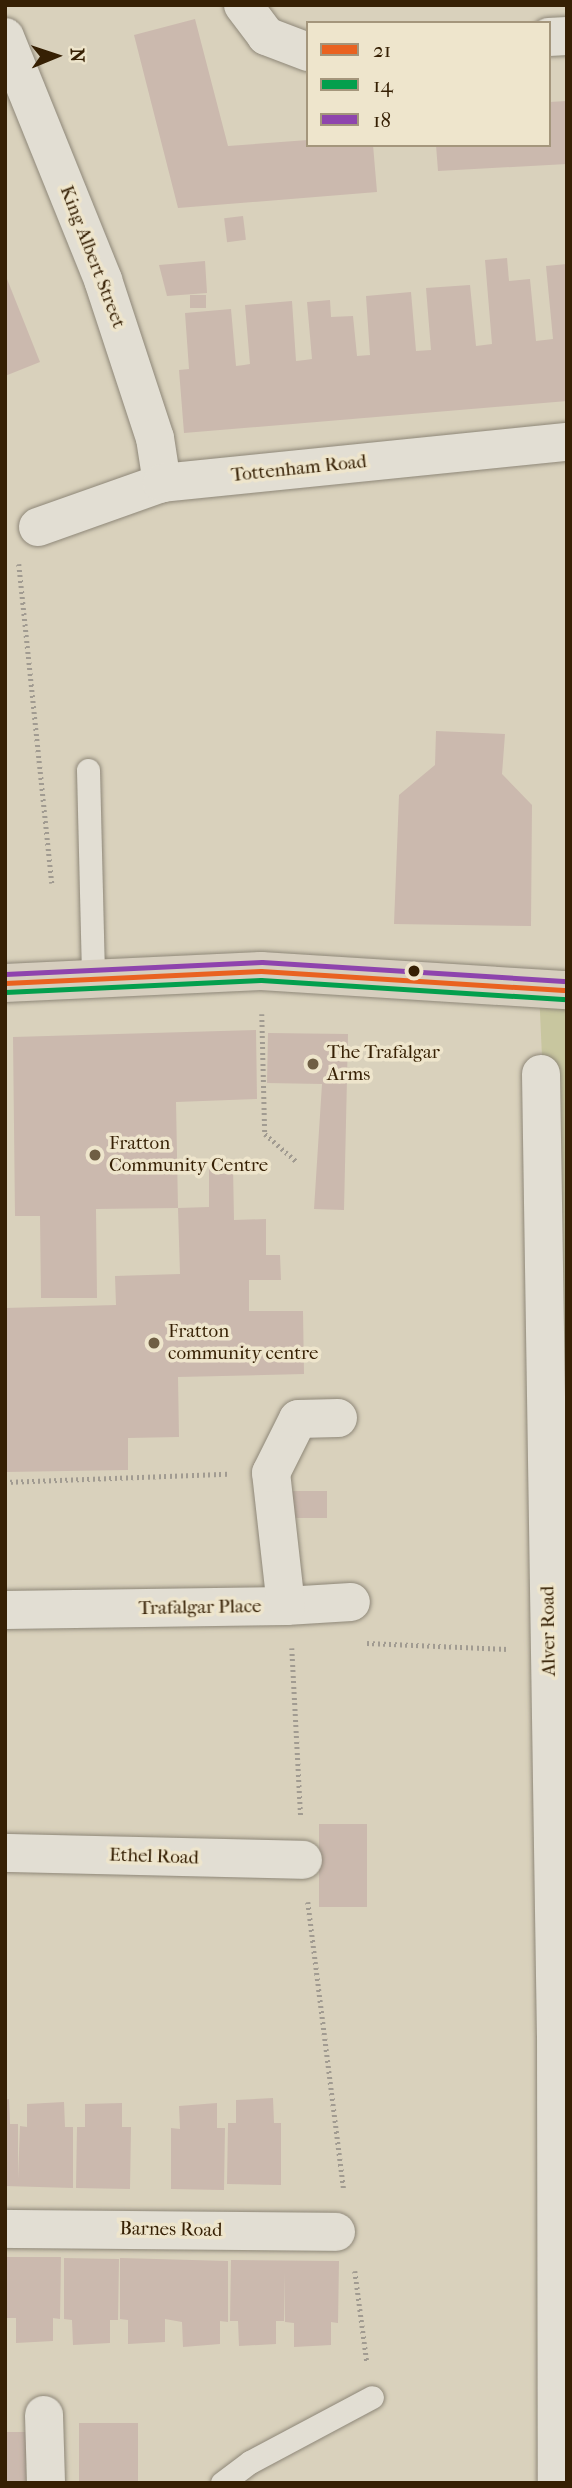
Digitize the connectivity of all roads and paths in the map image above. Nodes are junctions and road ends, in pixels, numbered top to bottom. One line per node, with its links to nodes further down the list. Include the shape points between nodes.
1 (243, 5): 3 (street, via 266,36)
2 (5, 37): 5 (street, King Albert Street, via 103,280 155,438)
3 (306, 51)
4 (567, 442): 5 (street, Tottenham Road)
5 (162, 483): 6 (street, Tottenham Road)
6 (28, 539): 8 (path)
7 (88, 770): 10 (lane)
8 (54, 898)
9 (261, 971): 10 (main road); 12 (main road); 14 (path, via 265,1134)
10 (93, 979): 11 (main road)
11 (5, 983)
12 (567, 990)
13 (541, 1074): 22 (street, Alver Road)
14 (296, 1161)
15 (338, 1418): 16 (street, via 298,1419)
16 (271, 1473): 17 (path); 19 (street, Trafalgar Place)
17 (5, 1482)
18 (351, 1602): 19 (street)
19 (286, 1606): 20 (street, Trafalgar Place); 24 (path)
20 (5, 1610)
21 (360, 1643): 22 (path)
22 (549, 1651): 25 (street, Alver Road)
23 (5, 1853): 24 (street, Ethel Road)
24 (303, 1860): 26 (path)
25 (561, 2037): 33 (street, Alver Road)
26 (341, 2218): 27 (street, Barnes Road)
27 (5, 2228)
28 (354, 2267): 29 (path)
29 (372, 2397): 32 (lane, via 250,2462)
30 (44, 2415): 31 (street)
31 (46, 2483)
32 (222, 2483)
33 (557, 2483)

